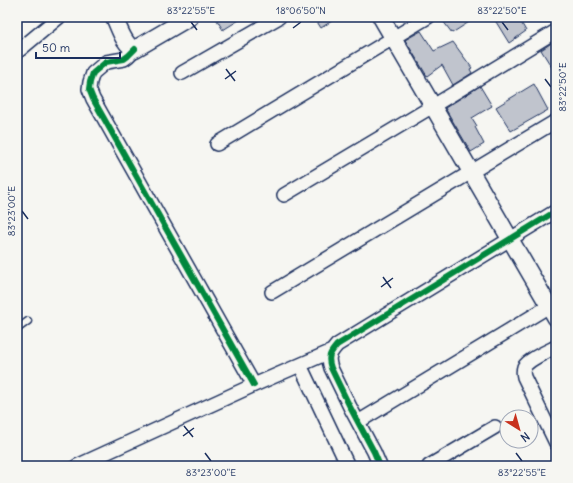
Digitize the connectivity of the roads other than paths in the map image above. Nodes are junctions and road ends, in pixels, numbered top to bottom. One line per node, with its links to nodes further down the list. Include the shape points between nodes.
1 (59, 17): 10 (street)
2 (114, 17): 9 (street, via 126,43)
3 (190, 17): 9 (street)
4 (279, 17): 11 (street)
5 (381, 17): 8 (street)
6 (428, 17): 8 (street)
7 (556, 31): 12 (street)
8 (393, 38): 12 (street); 14 (street)
9 (135, 49): 26 (street, via 124,59 106,62 93,73 89,89)
10 (17, 52)
11 (182, 73)
12 (433, 106): 15 (street); 16 (street)
13 (556, 121): 15 (street)
14 (217, 144)
15 (471, 172): 18 (street); 19 (street)
16 (284, 195)
17 (556, 211): 18 (street)
18 (510, 239): 20 (street); 24 (street, via 337,345)
19 (272, 292)
20 (554, 308): 27 (street)
21 (28, 322): 22 (lane)
22 (17, 329)
23 (556, 347): 29 (street, via 529,362 523,373)
24 (332, 351): 25 (street); 27 (street, via 329,362)
25 (300, 365): 26 (street); 31 (street)
26 (254, 384): 30 (street)
27 (358, 422): 32 (street)
28 (495, 427): 33 (street)
29 (556, 443)
30 (77, 466)
31 (348, 466)
32 (380, 466)
33 (429, 466)

